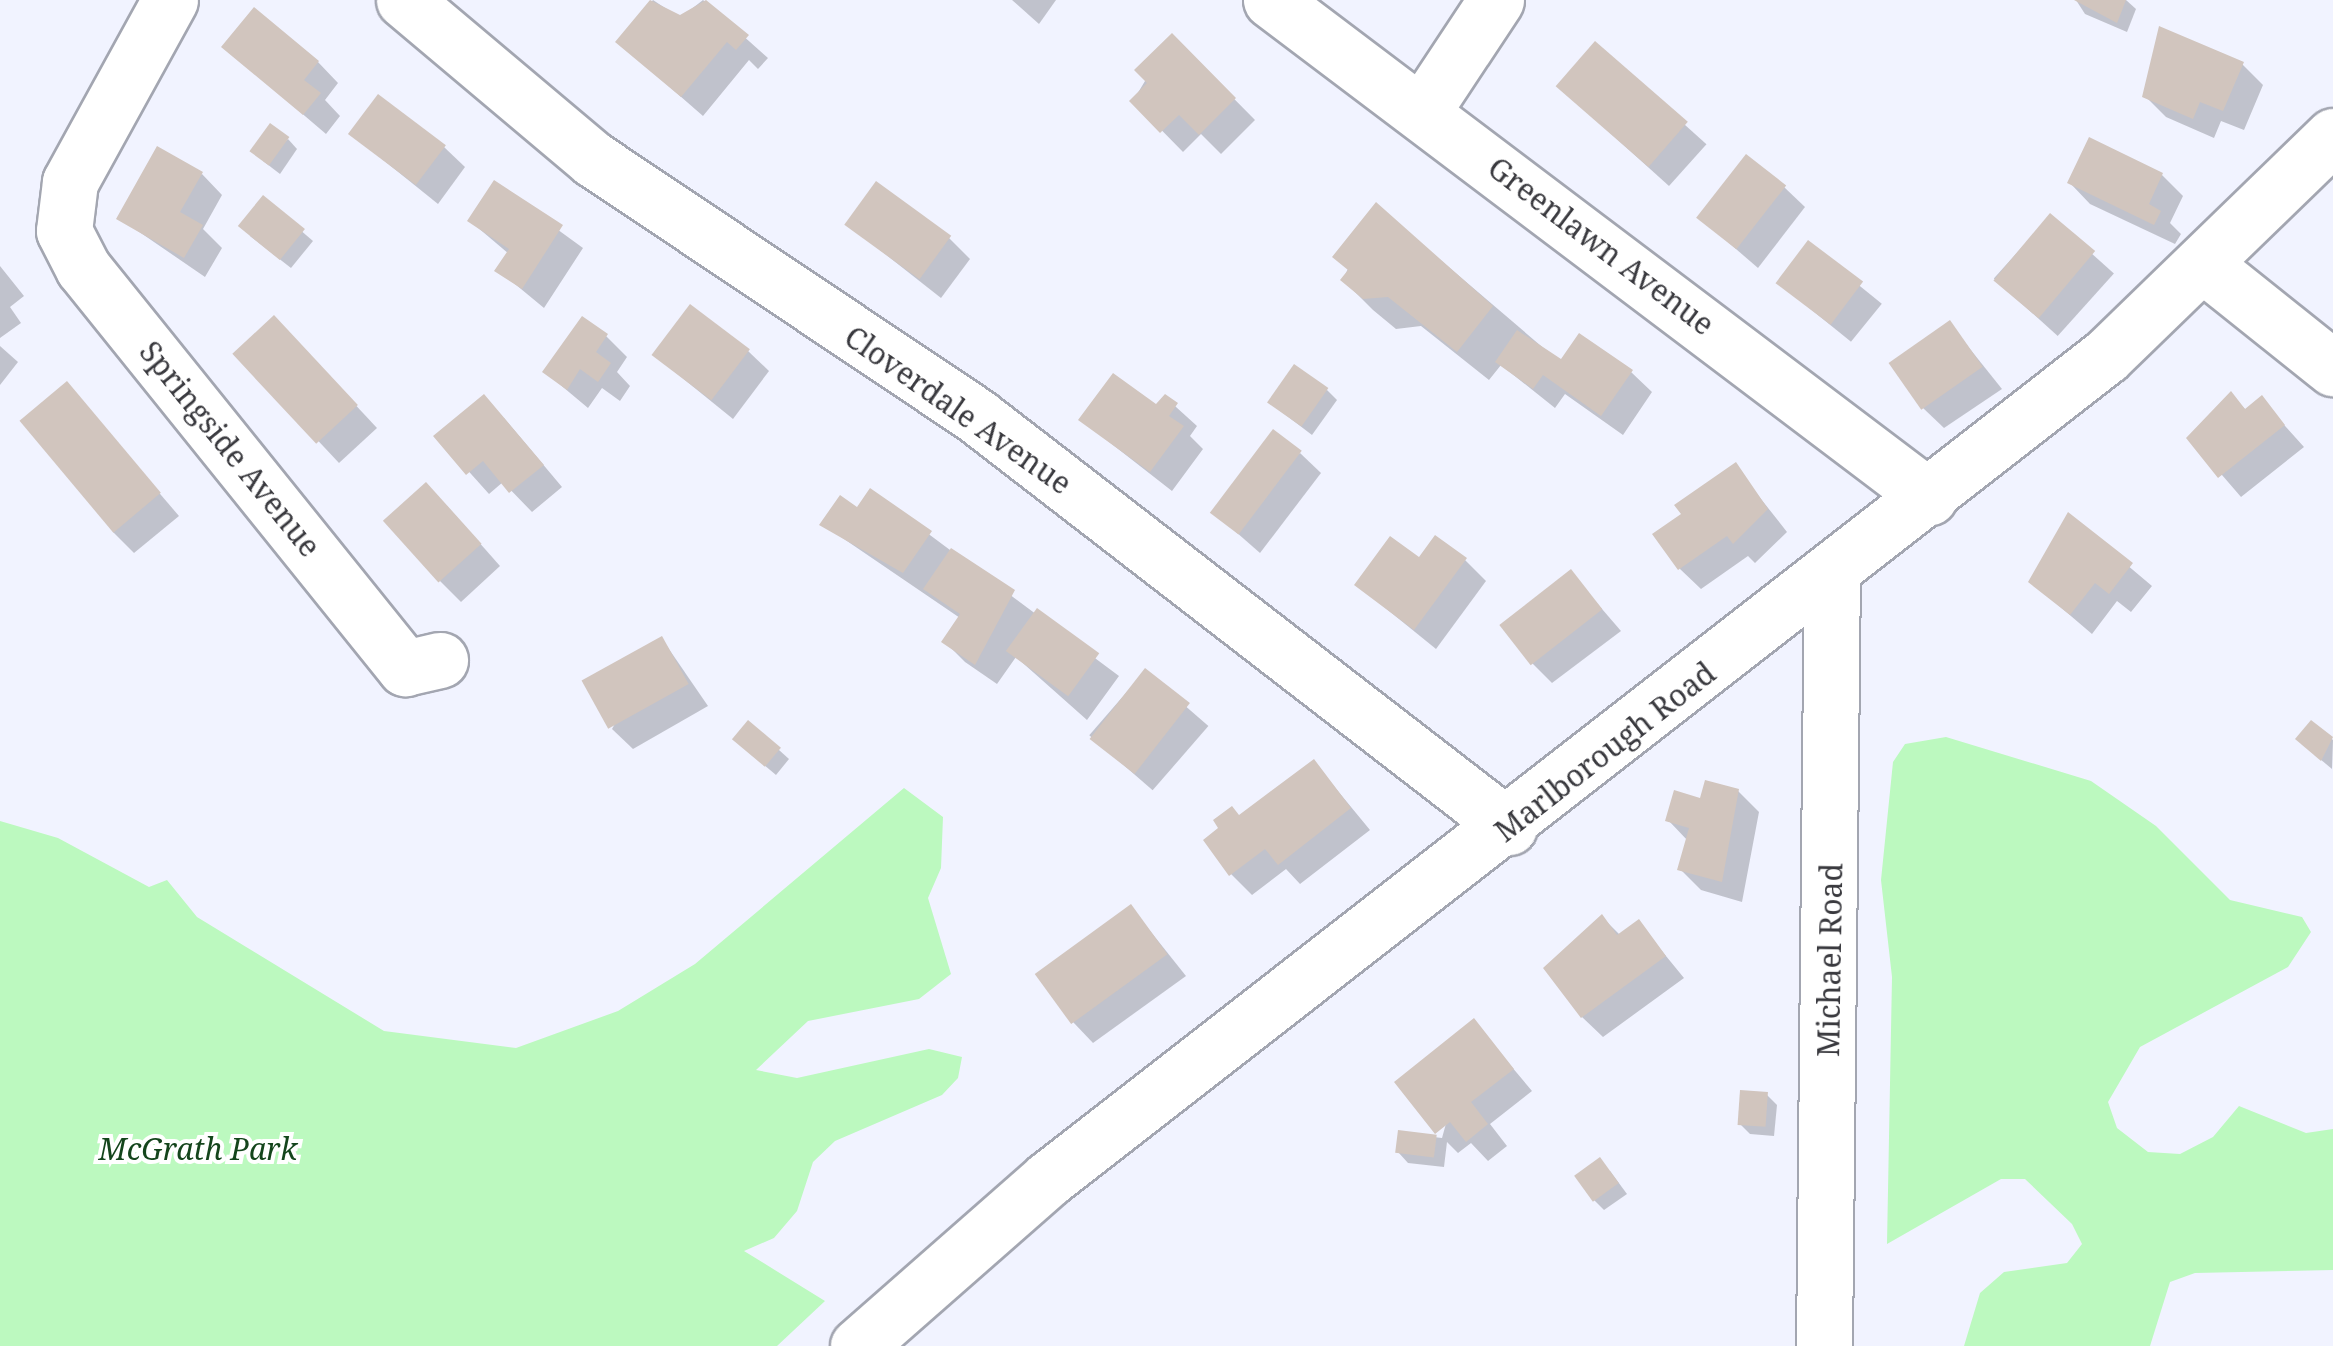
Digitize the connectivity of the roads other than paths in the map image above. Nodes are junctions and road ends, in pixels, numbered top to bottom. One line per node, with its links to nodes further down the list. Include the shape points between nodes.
1 (170, 0): 11 (street, Springside Avenue, via 70,182 65,225 83,268)
2 (404, 0): 12 (street, Cloverdale Avenue, via 593,158 978,417)
3 (1270, 0): 5 (street, Greenlawn Avenue)
4 (1496, 0): 5 (street)
5 (1422, 112): 9 (street, Greenlawn Avenue)
6 (2333, 136): 7 (street, Marlborough Road)
7 (2205, 266): 8 (street); 9 (street, Marlborough Road)
8 (2333, 368)
9 (1929, 497): 10 (street, Marlborough Road)
10 (1832, 574): 12 (street, Marlborough Road); 14 (street, Michael Road)
11 (422, 664)
12 (1508, 827): 13 (street, Marlborough Road, via 1048,1179)
13 (858, 1346)
14 (1824, 1346)

